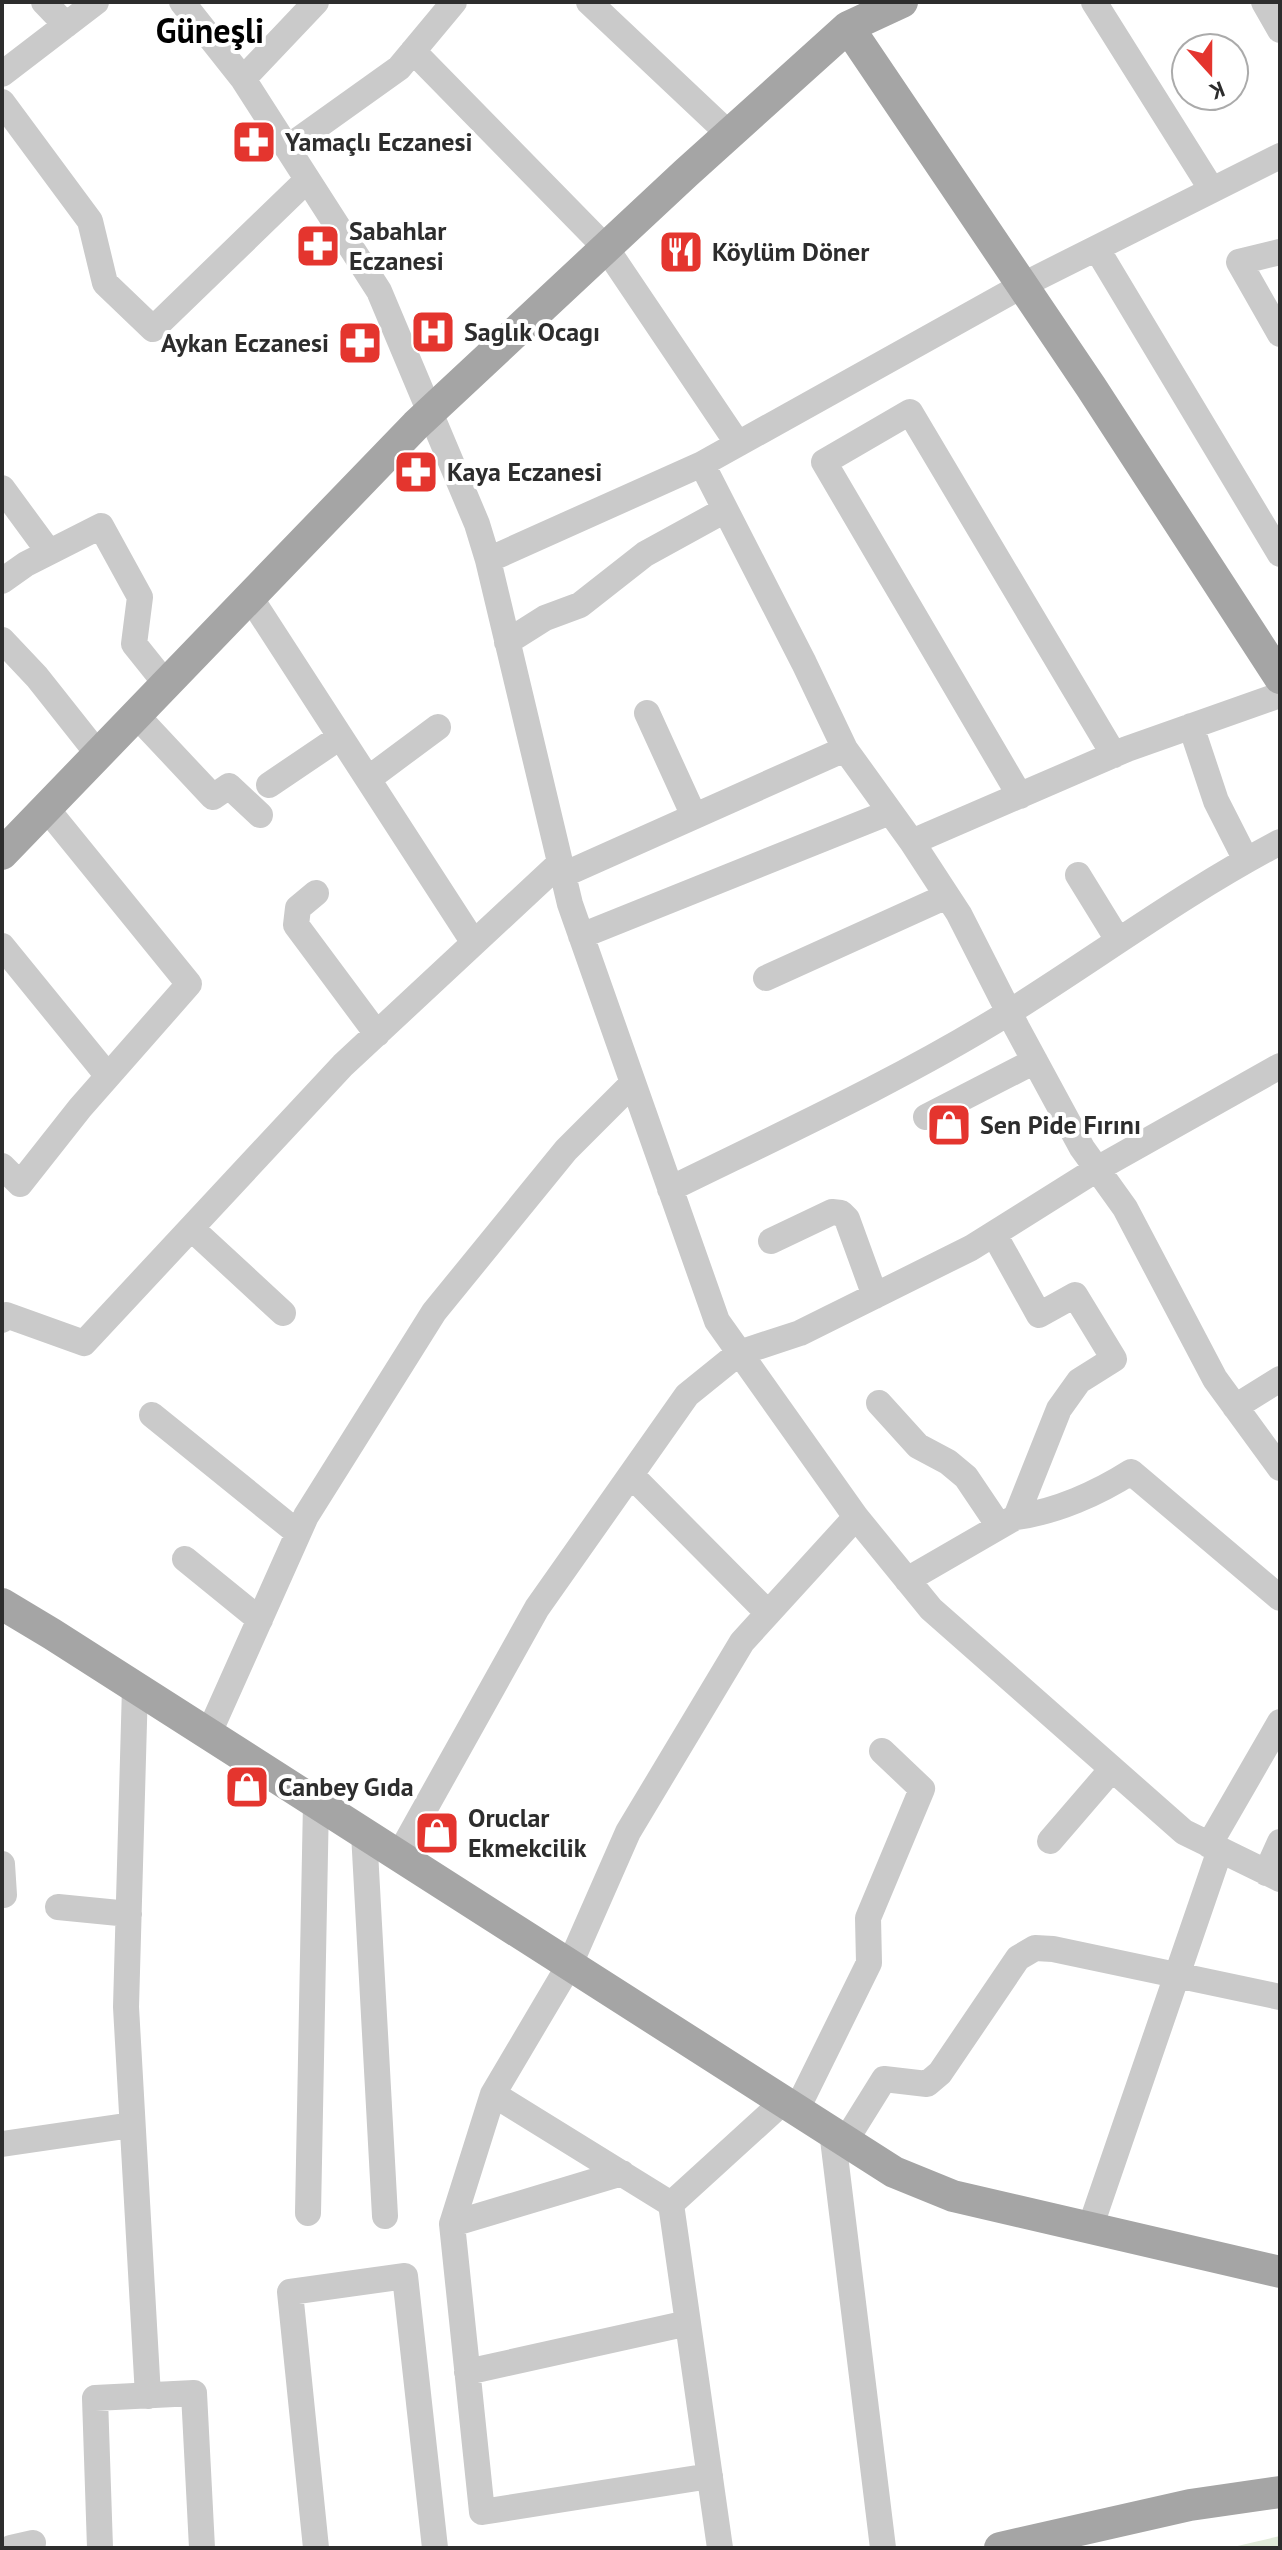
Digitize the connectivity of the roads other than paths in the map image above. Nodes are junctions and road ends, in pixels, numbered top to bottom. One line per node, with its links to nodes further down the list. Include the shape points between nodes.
1 (44, 2): 11 (street)
2 (96, 2): 11 (street)
3 (182, 2): 15 (street)
4 (316, 2): 15 (street)
5 (454, 2): 13 (street)
6 (589, 2): 17 (street)
7 (902, 2): 10 (main road)
8 (1094, 2): 21 (street)
9 (1264, 2): 12 (street)
10 (852, 15): 17 (main road); 25 (main road)
11 (66, 25): 14 (street)
12 (1280, 30)
13 (413, 51): 18 (street, via 399,68); 22 (street)
14 (2, 74)
15 (243, 79): 18 (street)
16 (2, 102): 20 (street, via 90,221 105,283 153,329)
17 (729, 134): 22 (main road)
18 (287, 148): 20 (street)
19 (1280, 156): 21 (street)
20 (307, 180): 27 (street, via 379,291)
21 (1212, 190): 23 (street)
22 (606, 248): 27 (main road); 28 (street)
23 (1097, 249): 25 (street); 33 (street)
24 (1280, 252): 26 (street, via 1239,262)
25 (1023, 285): 28 (street); 39 (main road)
26 (1280, 334)
27 (430, 412): 34 (street); 36 (main road)
28 (738, 444): 29 (street)
29 (702, 464): 31 (street); 34 (street)
30 (2, 488): 32 (street)
31 (725, 510): 38 (street, via 645,554 580,605 545,618); 47 (street)
32 (49, 552): 35 (street); 40 (street, via 101,526 140,597 134,644)
33 (1280, 554)
34 (488, 560): 38 (street)
35 (2, 581)
36 (250, 597): 40 (main road); 46 (street)
37 (2, 640): 48 (street)
38 (507, 642): 61 (street)
39 (1280, 678)
40 (166, 684): 43 (main road)
41 (1280, 695): 44 (street)
42 (647, 713): 56 (street)
43 (136, 715): 48 (main road); 55 (street, via 213,797 229,786)
44 (1191, 726): 49 (street); 60 (street, via 1216,801)
45 (438, 727): 50 (street)
46 (340, 737): 50 (street); 51 (street)
47 (845, 749): 54 (street); 56 (street)
48 (98, 754): 53 (main road)
49 (1114, 755): 52 (street); 52 (street, via 910,412 824,462)
50 (368, 779): 67 (street)
51 (269, 785)
52 (1020, 796): 57 (street)
53 (46, 808): 59 (main road); 74 (street, via 189,984)
54 (890, 812): 57 (street); 65 (street)
55 (260, 815)
56 (694, 816): 61 (street)
57 (912, 842): 64 (street)
58 (1280, 842): 60 (street)
59 (2, 854)
60 (1246, 860): 66 (street)
61 (561, 869): 65 (street); 67 (street)
62 (1078, 875): 66 (street)
63 (316, 893): 71 (street, via 298,908 296,925)
64 (947, 896): 69 (street); 70 (street)
65 (581, 936): 75 (street)
66 (1118, 940): 70 (street)
67 (474, 943): 71 (street)
68 (2, 946): 74 (street)
69 (766, 978)
70 (1009, 1012): 72 (street); 79 (street, via 912,1070)
71 (377, 1034): 80 (street)
72 (1035, 1061): 76 (street); 78 (street)
73 (1280, 1066): 78 (street)
74 (108, 1076): 77 (street, via 20,1184)
75 (633, 1083): 79 (street); 95 (street, via 566,1150 434,1312)
76 (926, 1117)
77 (2, 1166)
78 (1097, 1169): 81 (street); 89 (street, via 1125,1208)
79 (670, 1189): 86 (street, via 717,1321)
80 (191, 1228): 84 (street); 85 (street, via 84,1343 6,1315)
81 (994, 1234): 83 (street); 94 (street, via 1039,1315 1075,1295 1114,1359 1079,1381 1059,1409)
82 (771, 1241): 83 (street, via 832,1212 841,1213)
83 (875, 1296): 86 (street, via 800,1333)
84 (283, 1313)
85 (2, 1320)
86 (739, 1353): 92 (street, via 687,1395); 93 (street)
87 (1280, 1379): 89 (street)
88 (879, 1403): 94 (street, via 918,1446 966,1477)
89 (1235, 1407): 91 (street)
90 (152, 1415): 95 (street)
91 (1280, 1468)
92 (631, 1475): 100 (street); 112 (street, via 537,1608)
93 (856, 1517): 97 (street); 100 (street)
94 (1008, 1522): 97 (street); 98 (street, via 1106,1488 1131,1472)
95 (298, 1533): 101 (street)
96 (185, 1559): 101 (street)
97 (907, 1580): 106 (street, via 931,1609)
98 (1280, 1598)
99 (2, 1604): 102 (main road)
100 (768, 1613): 118 (street, via 742,1642 628,1832)
101 (260, 1620): 104 (street)
102 (135, 1687): 104 (main road); 117 (street)
103 (1280, 1722): 111 (street)
104 (209, 1733): 107 (main road)
105 (882, 1751): 122 (street, via 922,1789 868,1918 869,1963)
106 (1112, 1769): 109 (street); 111 (street, via 1184,1832)
107 (316, 1802): 108 (main road); 128 (street)
108 (364, 1833): 112 (main road); 129 (street)
109 (1050, 1841)
110 (1280, 1842): 114 (street)
111 (1214, 1848): 114 (street); 119 (street)
112 (399, 1855): 118 (main road)
113 (2, 1864): 115 (street)
114 (1273, 1876)
115 (4, 1895)
116 (58, 1907): 117 (street)
117 (129, 1914): 123 (street, via 126,2007)
118 (570, 1964): 121 (street); 122 (main road)
119 (1177, 1974): 120 (street); 124 (street, via 1035,1948 1018,1958 940,2073 927,2084 884,2079); 131 (street)
120 (1280, 1997)
121 (493, 2094): 126 (street); 130 (street)
122 (791, 2105): 124 (main road); 127 (street)
123 (132, 2125): 125 (street); 135 (street)
124 (839, 2136): 131 (main road, via 894,2172 953,2196); 143 (street)
125 (2, 2144)
126 (622, 2173): 127 (street); 130 (street)
127 (671, 2204): 133 (street)
128 (308, 2213)
129 (385, 2216)
130 (452, 2224): 134 (street)
131 (1090, 2228): 132 (main road)
132 (1280, 2272)
133 (688, 2323): 134 (street); 136 (street)
134 (467, 2372): 136 (street, via 482,2512)
135 (148, 2396): 138 (street, via 95,2398); 139 (street, via 194,2393)
136 (710, 2476): 142 (street)
137 (1280, 2492): 144 (main road, via 1190,2505)
138 (100, 2548)
139 (202, 2548)
140 (316, 2548): 141 (street, via 290,2292 405,2276)
141 (435, 2548)
142 (720, 2548)
143 (883, 2548)
144 (1000, 2548)

